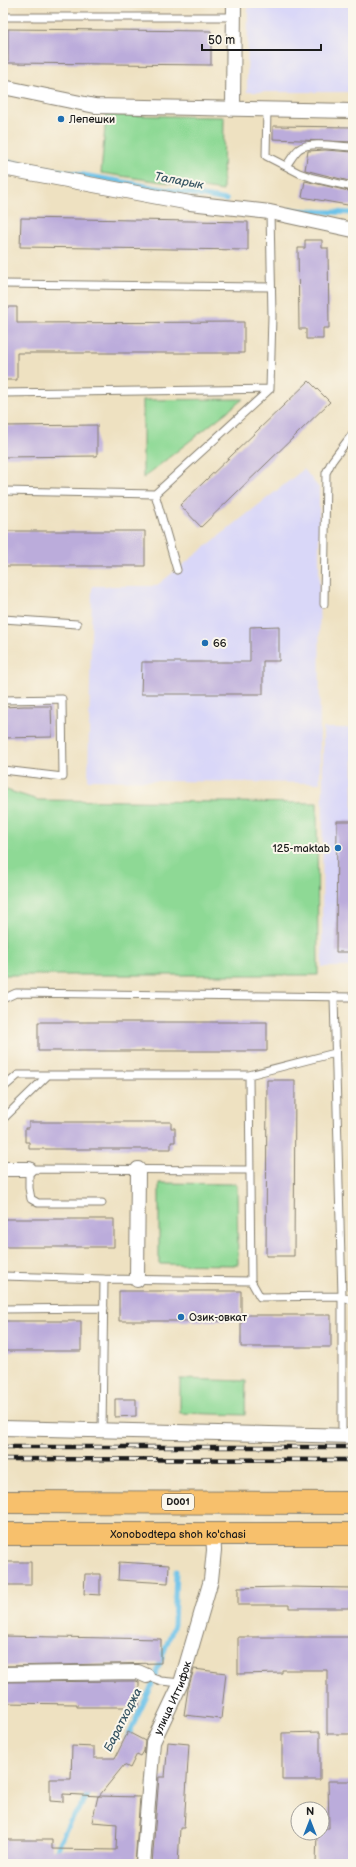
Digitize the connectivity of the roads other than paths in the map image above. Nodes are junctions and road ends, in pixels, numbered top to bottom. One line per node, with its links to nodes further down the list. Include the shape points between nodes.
1 (234, 10): 2 (lane); 4 (street)
2 (3, 17)
3 (3, 87): 4 (street, via 95,106)
4 (233, 107): 5 (street)
5 (267, 109): 6 (street); 8 (lane, via 266,156)
6 (353, 111)
7 (353, 147): 8 (lane, via 306,146 299,149)
8 (286, 166): 10 (lane, via 313,178)
9 (3, 168): 11 (street, via 190,203)
10 (353, 187)
11 (270, 212): 12 (street); 14 (lane)
12 (353, 230)
13 (3, 284): 14 (lane)
14 (271, 287): 15 (lane)
15 (270, 389): 16 (lane); 19 (lane)
16 (3, 393)
17 (353, 433): 21 (lane, via 326,473)
18 (3, 491): 19 (lane)
19 (155, 494): 20 (lane)
20 (177, 570)
21 (324, 604)
22 (3, 619): 23 (lane)
23 (77, 624)
24 (3, 700): 25 (lane, via 62,699 63,777)
25 (3, 770)
26 (334, 997): 27 (lane); 28 (lane, via 16,993); 29 (lane)
27 (353, 997)
28 (3, 999)
29 (335, 1053): 30 (lane); 43 (lane)
30 (250, 1075): 31 (lane); 37 (lane)
31 (47, 1076): 32 (lane, via 18,1075); 33 (lane)
32 (3, 1088)
33 (3, 1119)
34 (3, 1168): 35 (street)
35 (29, 1169): 36 (lane); 38 (lane, via 31,1199 38,1203)
36 (138, 1169): 37 (lane); 41 (street)
37 (250, 1170): 42 (lane)
38 (102, 1203)
39 (3, 1276): 40 (lane)
40 (104, 1279): 41 (lane); 45 (lane)
41 (137, 1280): 42 (lane)
42 (251, 1281): 43 (lane, via 260,1297)
43 (342, 1296): 44 (lane); 49 (lane)
44 (353, 1301)
45 (104, 1308): 46 (lane); 48 (lane)
46 (3, 1309)
47 (3, 1428): 48 (street)
48 (102, 1431): 49 (street)
49 (347, 1436)
50 (3, 1502): 51 (highway, D001)
51 (353, 1503)
52 (3, 1534): 53 (highway, Xonobodtepa shoh ko'chasi)
53 (213, 1534): 54 (highway, Xonobodtepa shoh ko'chasi); 57 (street, улица Иттифок, via 211,1580)
54 (353, 1534)
55 (3, 1674): 56 (street, via 138,1672)
56 (147, 1676): 57 (lane)
57 (181, 1683): 58 (street, улица Иттифок, via 153,1742)
58 (143, 1864)

